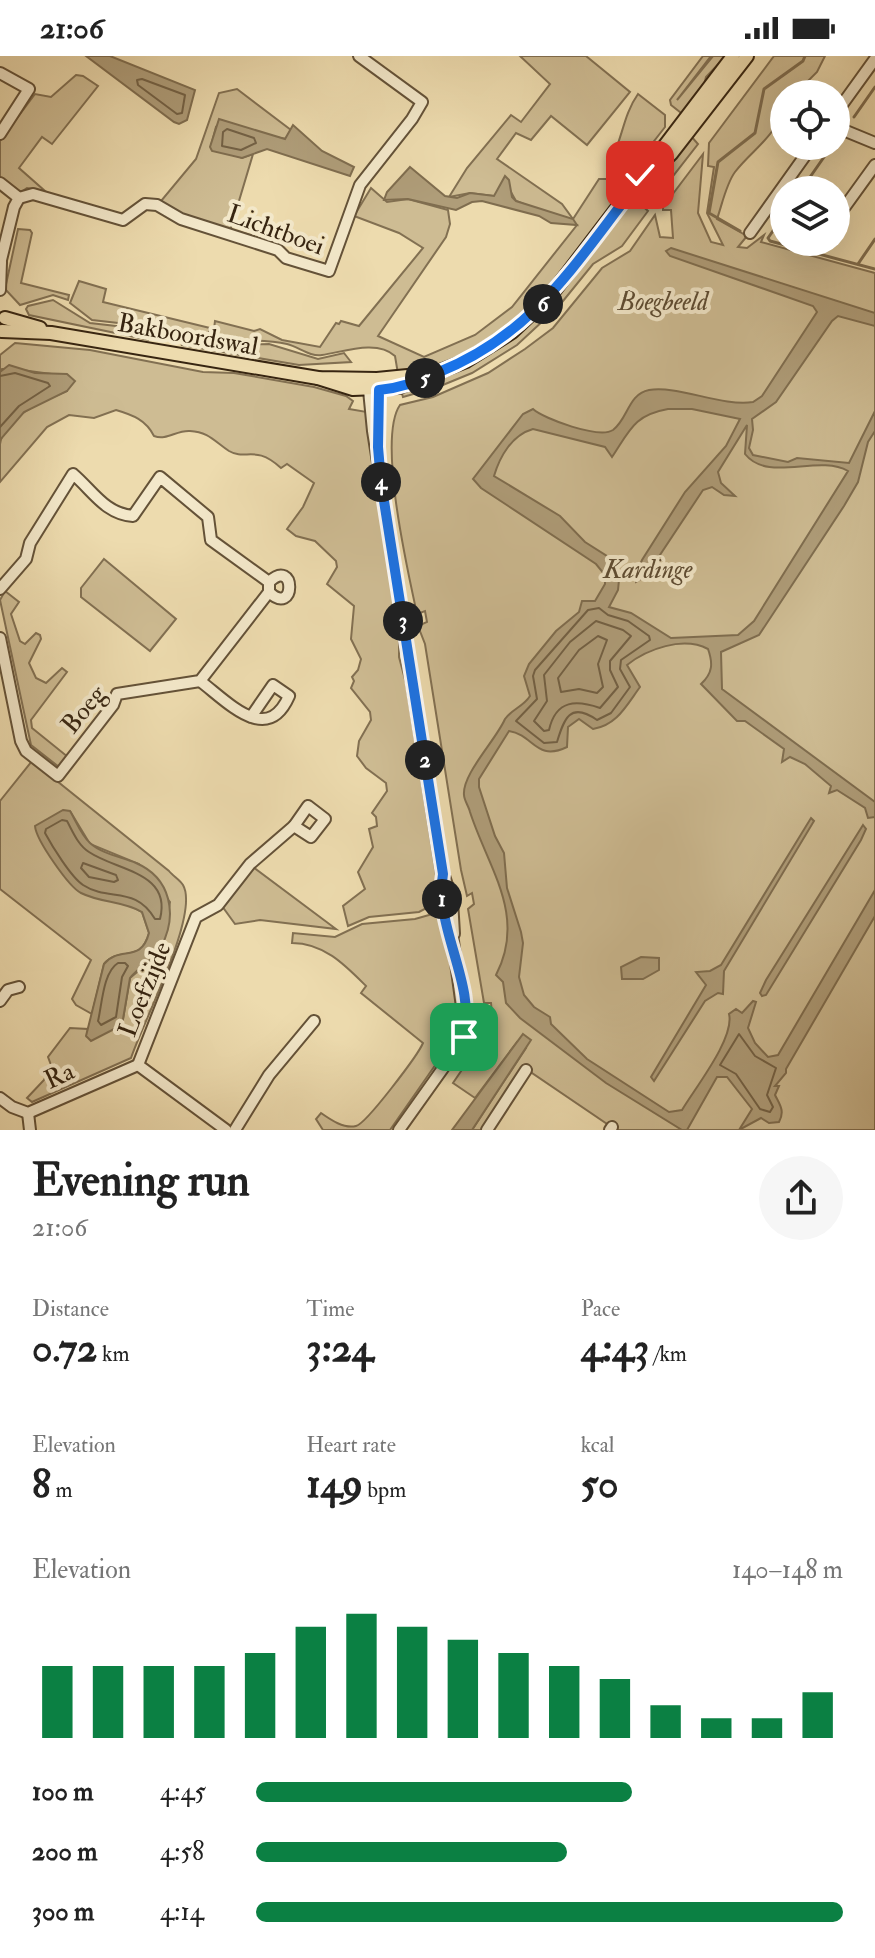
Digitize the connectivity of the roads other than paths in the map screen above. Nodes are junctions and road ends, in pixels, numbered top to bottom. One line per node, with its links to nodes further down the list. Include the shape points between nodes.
1 (359, 56): 14 (street, Lichtboei, via 422,102 360,185 329,271 181,219 157,205 145,204 123,220 33,194)
2 (733, 56): 13 (main road)
3 (747, 56): 13 (main road, via 671,154)
4 (875, 59): 6 (street)
5 (0, 73): 8 (street, via 29,89)
6 (850, 94)
7 (850, 133): 9 (street)
8 (0, 134)
9 (875, 143)
10 (802, 160): 16 (street)
11 (875, 165): 15 (street)
12 (0, 183): 14 (street)
13 (631, 192): 20 (main road, Bakboordswal, via 526,321 482,352 435,374 405,386)
14 (19, 198): 17 (street)
15 (850, 200)
16 (750, 233)
17 (1, 263): 18 (street)
18 (0, 290)
19 (2, 323): 20 (main road, Bakboordswal)
20 (374, 386): 36 (street, via 378,447 443,874 443,904 465,1015 464,1037)
21 (0, 589): 23 (street, via 26,559 30,543 73,474 92,496 133,516 160,477 208,517 211,540 269,587)
22 (0, 638): 23 (street, Boeg, via 21,741 58,776 117,694)
23 (200, 681): 24 (street)
24 (251, 717)
25 (294, 826): 29 (street, Loefzijde, via 250,864 218,905 196,917)
26 (19, 987): 27 (street, via 8,990)
27 (0, 1001)
28 (314, 1021): 35 (street, via 269,1075)
29 (138, 1065): 32 (street, Ra); 34 (street, Loefzijde)
30 (526, 1070): 37 (street)
31 (0, 1098): 32 (street, Ra)
32 (28, 1113): 33 (street)
33 (30, 1130)
34 (226, 1130)
35 (235, 1130)
36 (399, 1130)
37 (487, 1130)

